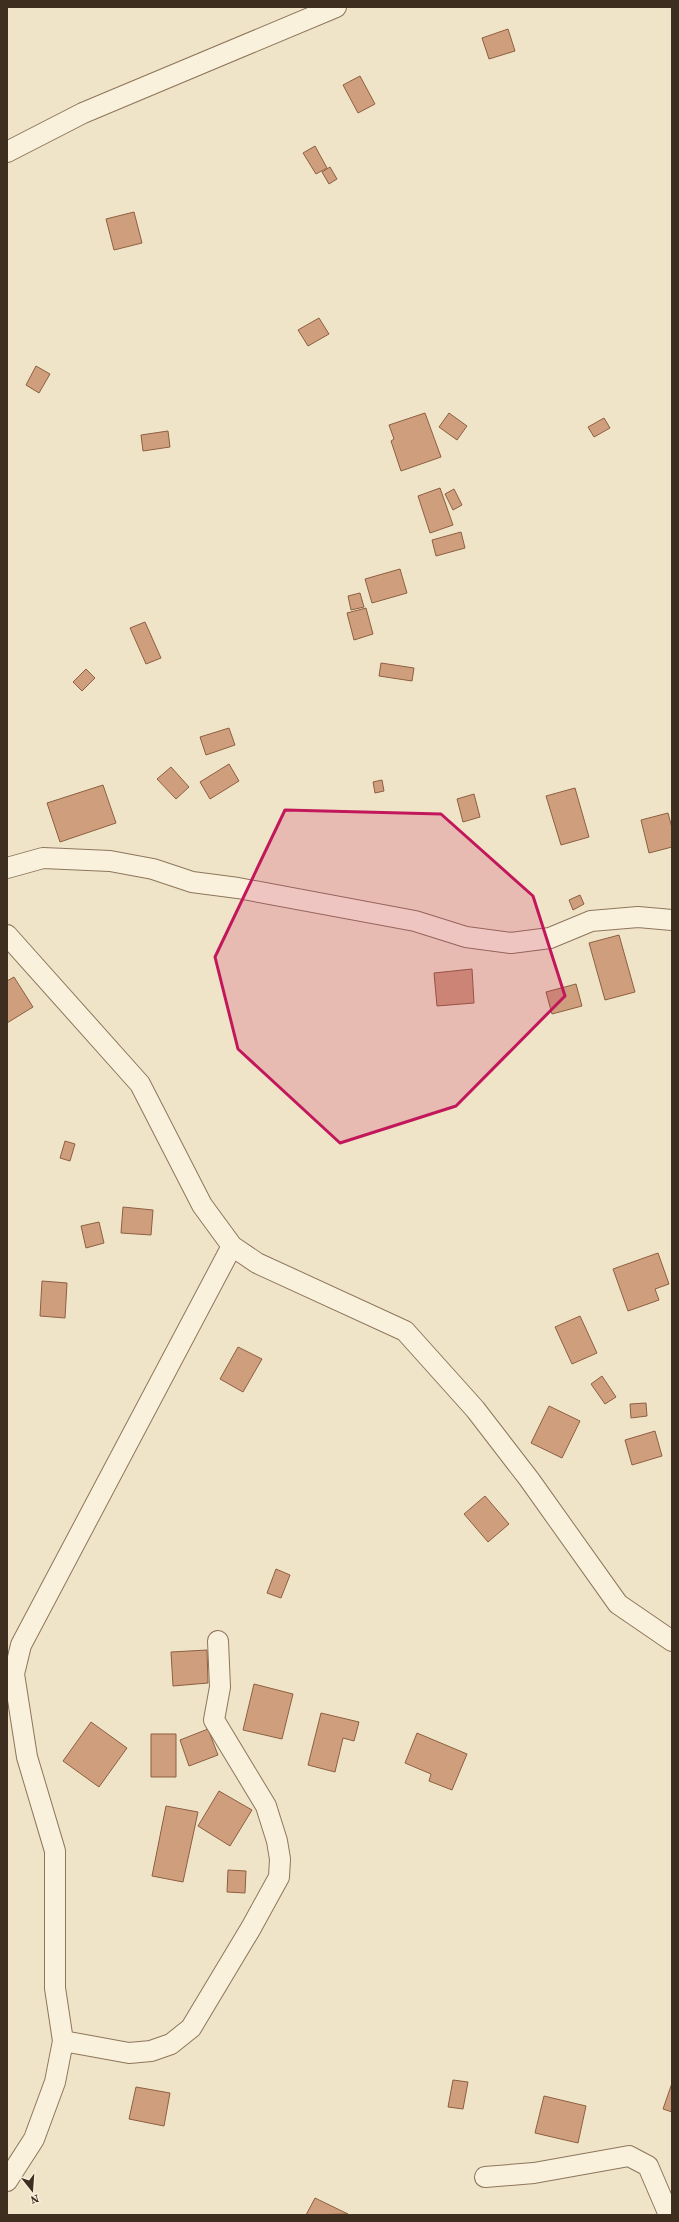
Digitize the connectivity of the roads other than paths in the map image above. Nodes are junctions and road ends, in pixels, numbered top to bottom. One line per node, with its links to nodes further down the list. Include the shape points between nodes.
1 (336, 7): 2 (street, via 84,113)
2 (7, 152)
3 (7, 868): 4 (street, via 44,858 110,861 154,869 192,882 238,888 415,921 466,937 511,943 550,938 591,921 638,917)
4 (672, 920)
5 (7, 935): 6 (street, via 140,1084 202,1205)
6 (232, 1246): 8 (street, via 257,1262 405,1331 475,1409 529,1479 618,1604); 9 (street, via 22,1645 14,1674 27,1757 55,1851 55,1988)
7 (218, 1641): 9 (street, via 220,1687 214,1720 266,1806 277,1841 279,1877 191,2028 171,2044 151,2051 129,2053)
8 (672, 1642)
9 (63, 2041): 11 (street, via 55,2082 34,2139)
10 (485, 2177): 12 (street, via 534,2173 630,2156 648,2166)
11 (7, 2181)
12 (669, 2215)

